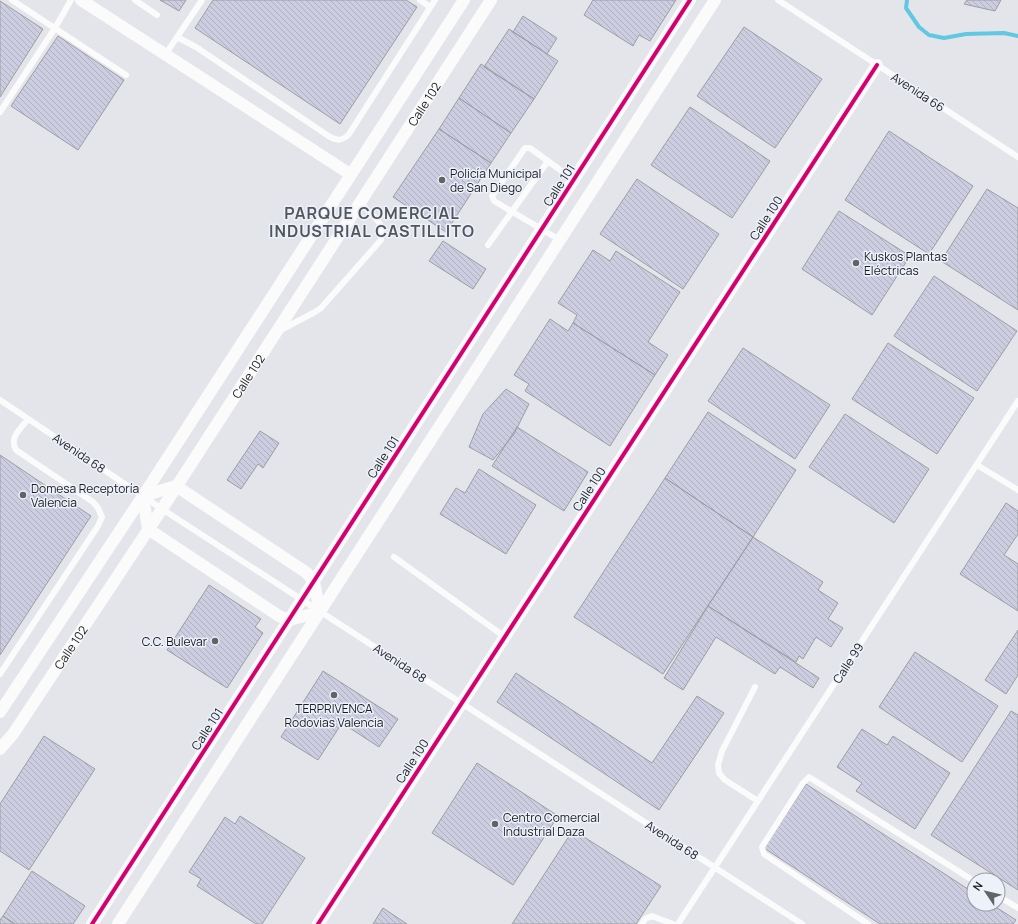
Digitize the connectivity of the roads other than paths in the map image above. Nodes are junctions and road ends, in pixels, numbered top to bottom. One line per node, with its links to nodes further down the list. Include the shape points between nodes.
1 (12, 0): 15 (lane)
2 (71, 0): 15 (lane)
3 (81, 0): 17 (street)
4 (135, 0): 14 (lane)
5 (202, 0): 16 (lane)
6 (420, 0): 13 (lane)
7 (435, 0): 13 (lane)
8 (464, 0): 23 (street, Calle 102)
9 (491, 0): 25 (street, Calle 102)
10 (690, 0): 24 (street, Calle 101)
11 (715, 0): 28 (street)
12 (778, 0): 18 (lane, Avenida 66)
13 (430, 7): 16 (lane, via 349,134 344,139 337,140)
14 (157, 15)
15 (55, 28): 19 (lane); 20 (lane)
16 (177, 37): 17 (lane)
17 (165, 55): 23 (street)
18 (877, 65): 21 (lane, Avenida 66); 45 (street, Calle 100)
19 (126, 75)
20 (0, 112)
21 (1018, 157)
22 (548, 161): 24 (lane); 26 (lane); 26 (lane, via 530,148 525,148 492,196 494,201)
23 (350, 174): 37 (street, Calle 102)
24 (574, 180): 27 (street, Calle 101)
25 (360, 202): 30 (street, Calle 102); 30 (lane, via 382,228 380,240 321,308)
26 (513, 212): 27 (lane); 29 (lane)
27 (542, 229): 28 (lane); 41 (street, Calle 101)
28 (560, 240): 43 (street)
29 (488, 245)
30 (275, 333): 35 (street, Calle 102)
31 (0, 400): 33 (lane, Avenida 68)
32 (1018, 401): 34 (lane, Calle 99)
33 (28, 419): 37 (lane, Avenida 68); 46 (lane, via 14,438 16,450 93,502 102,516 98,526)
34 (977, 464): 36 (lane); 51 (lane, Calle 99)
35 (176, 486): 37 (street); 38 (street, Calle 102); 41 (street, via 307,573)
36 (1018, 490)
37 (143, 496): 38 (lane, Avenida 68); 39 (street); 49 (street, Calle 102)
38 (162, 509): 39 (street, Calle 102); 42 (lane, Avenida 68)
39 (148, 529): 44 (street, via 279,616); 50 (street, Calle 102, via 13,734)
40 (394, 557): 45 (lane)
41 (314, 582): 42 (street, Calle 101); 43 (street)
42 (303, 600): 43 (lane, Avenida 68); 44 (street, Calle 101)
43 (320, 612): 44 (street); 48 (lane, Avenida 68); 53 (street)
44 (289, 620): 52 (street, Calle 101)
45 (505, 636): 48 (street, Calle 100)
46 (0, 674)
47 (755, 687): 51 (lane, via 722,751 718,765 719,772 725,780)
48 (462, 703): 54 (lane, Avenida 68); 60 (street, Calle 100)
49 (0, 712)
50 (0, 749)
51 (758, 801): 54 (lane, Calle 99)
52 (148, 838): 53 (street); 58 (street, Calle 101)
53 (166, 850): 59 (street)
54 (715, 868): 63 (lane, Calle 99); 64 (lane, Avenida 68)
55 (966, 876): 65 (lane, via 809,777 762,847 764,854)
56 (1006, 901): 57 (lane)
57 (1018, 908)
58 (92, 924)
59 (118, 924)
60 (318, 924)
61 (642, 924): 62 (lane, via 645,919 652,916)
62 (674, 924)
63 (678, 924)
64 (802, 924)
65 (868, 924)

